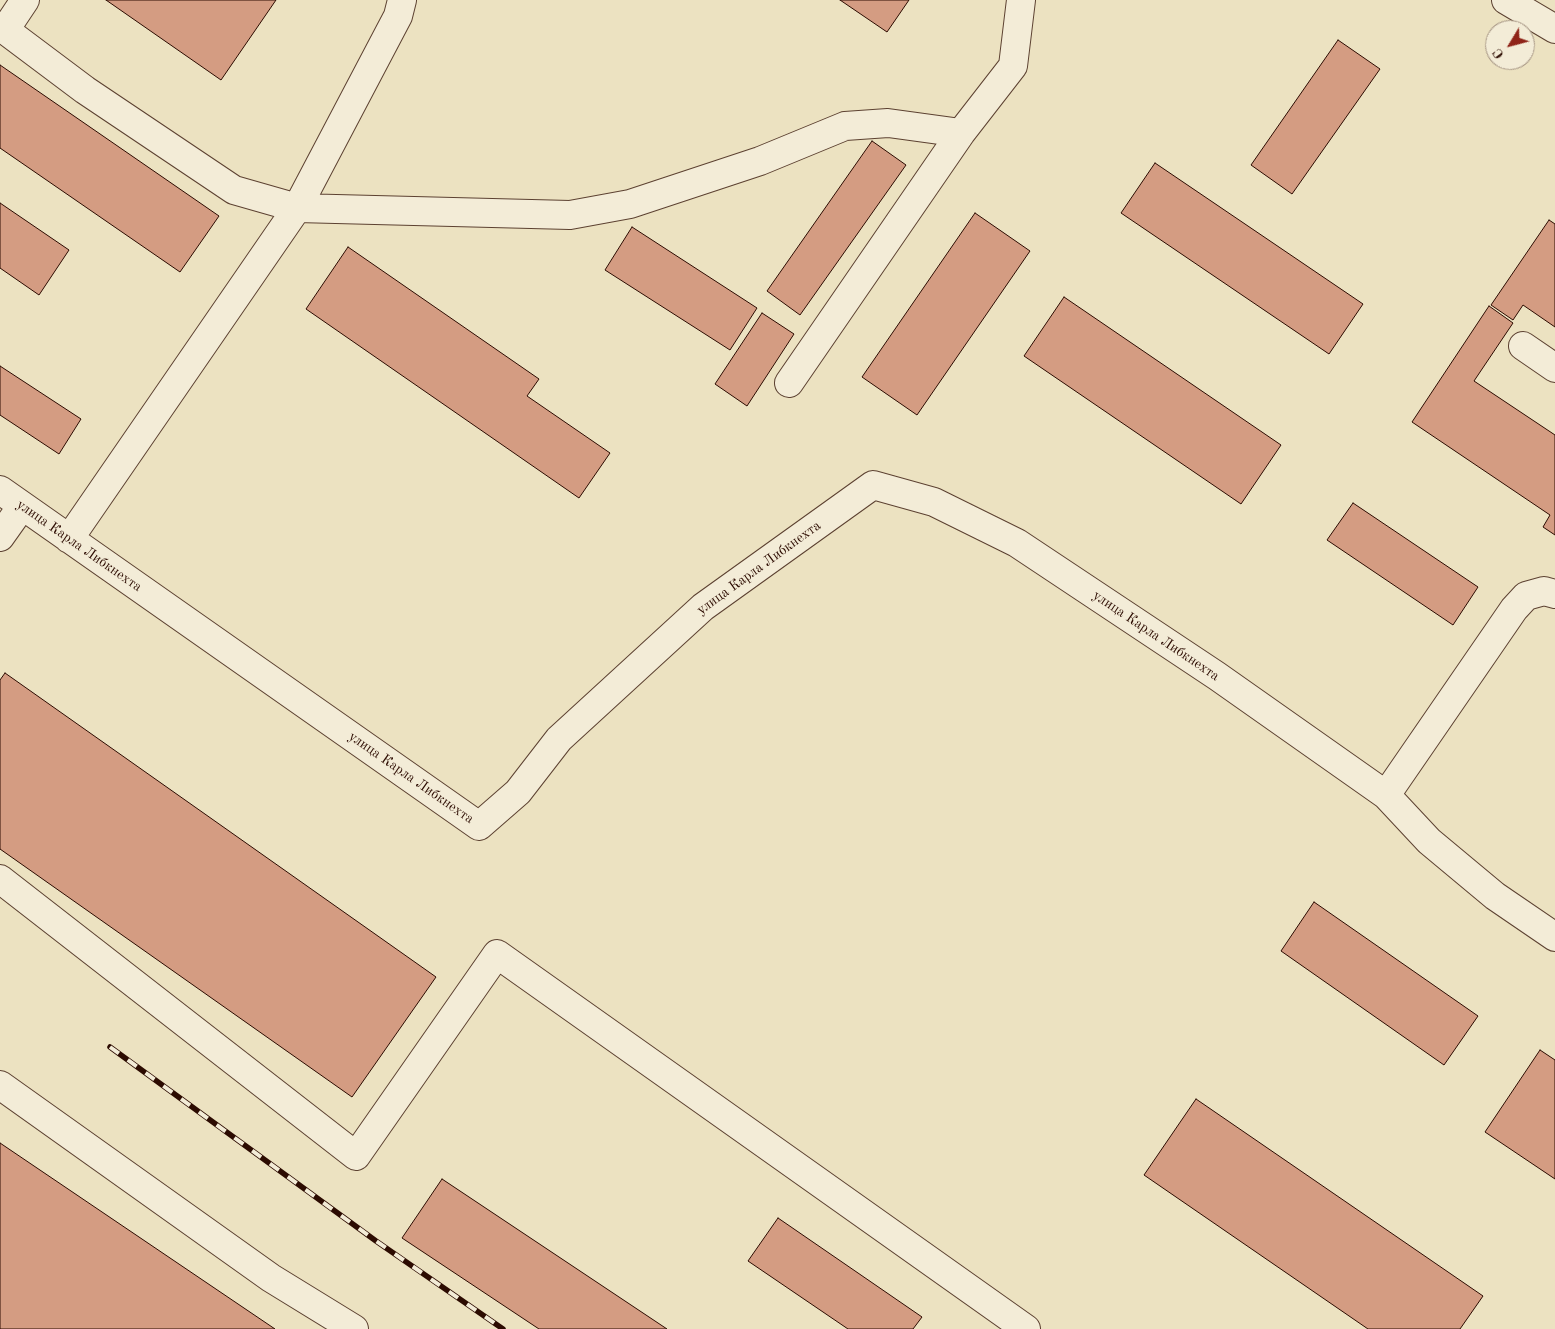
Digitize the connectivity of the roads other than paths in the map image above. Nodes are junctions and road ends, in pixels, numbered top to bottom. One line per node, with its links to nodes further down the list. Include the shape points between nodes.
1 (25, 0): 7 (lane, via 6,30 85,90 234,190)
2 (402, 0): 7 (lane, via 398,16)
3 (1021, 0): 6 (lane, via 1013,66)
4 (1506, 0): 5 (lane)
5 (1555, 29)
6 (961, 134): 7 (lane, via 888,123 844,126 760,161 630,204 570,215); 10 (lane)
7 (297, 208): 14 (lane)
8 (1523, 346): 9 (lane)
9 (1555, 368)
10 (788, 383)
11 (0, 490): 12 (lane, улица Карла Либкнехта)
12 (22, 506): 13 (lane); 14 (lane, улица Карла Либкнехта)
13 (0, 537)
14 (69, 539): 16 (lane, улица Карла Либкнехта, via 480,826 518,792 559,738 703,607 874,485 934,502 1017,543 1217,676)
15 (1555, 594): 16 (lane, via 1544,591 1526,596 1514,609)
16 (1386, 795): 18 (lane, улица Карла Либкнехта, via 1429,841 1495,896)
17 (0, 879): 21 (lane, via 356,1156 496,954)
18 (1555, 937)
19 (0, 1085): 20 (lane, via 270,1278)
20 (354, 1329)
21 (1026, 1329)

